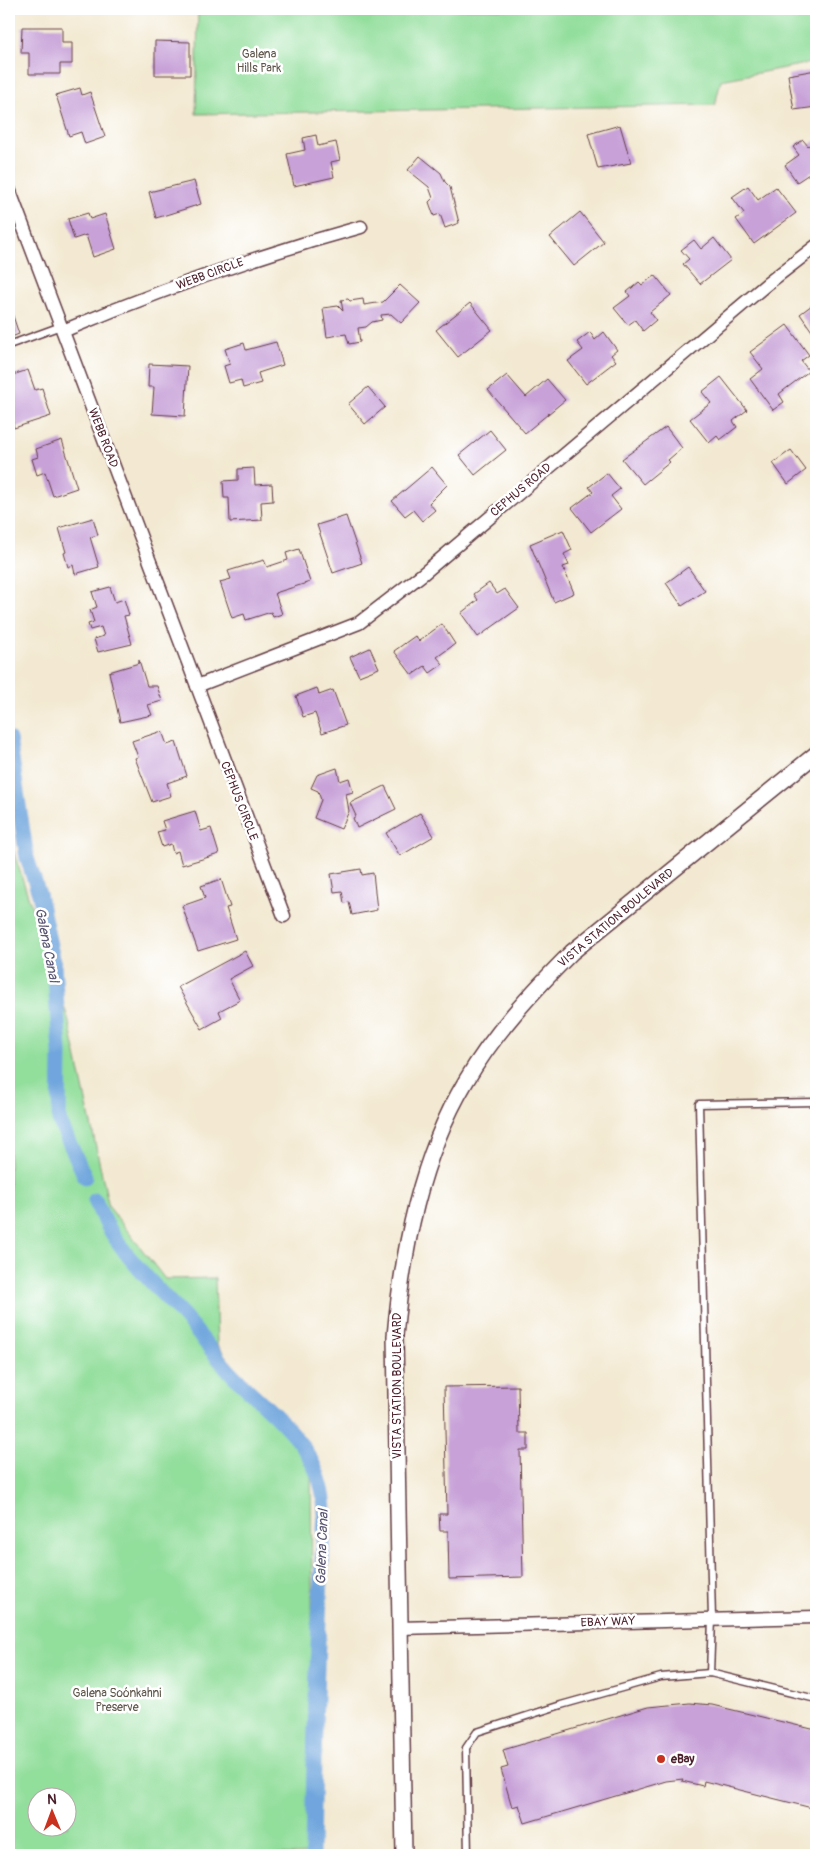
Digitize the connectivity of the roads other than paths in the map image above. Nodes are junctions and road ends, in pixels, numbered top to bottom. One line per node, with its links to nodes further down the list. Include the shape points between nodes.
1 (9, 189): 4 (street, WEBB ROAD)
2 (361, 227): 4 (street, WEBB CIRCLE, via 245,262)
3 (816, 246): 6 (street, CEPHUS ROAD, via 424,573 359,622)
4 (62, 329): 5 (lane); 6 (street, WEBB ROAD)
5 (9, 345)
6 (197, 686): 8 (street, CEPHUS CIRCLE)
7 (816, 754): 12 (street, VISTA STATION BOULEVARD, via 566,958 490,1045 465,1082 444,1124 416,1206 403,1265 396,1319)
8 (284, 916)
9 (816, 1102): 11 (lane, via 699,1104)
10 (816, 1617): 11 (street, EBAY WAY)
11 (712, 1619): 12 (street, EBAY WAY); 13 (lane)
12 (400, 1628): 15 (street, VISTA STATION BOULEVARD)
13 (710, 1673): 14 (lane); 16 (lane, via 661,1677 561,1704 474,1734 466,1748)
14 (816, 1699)
15 (404, 1855)
16 (468, 1855)

